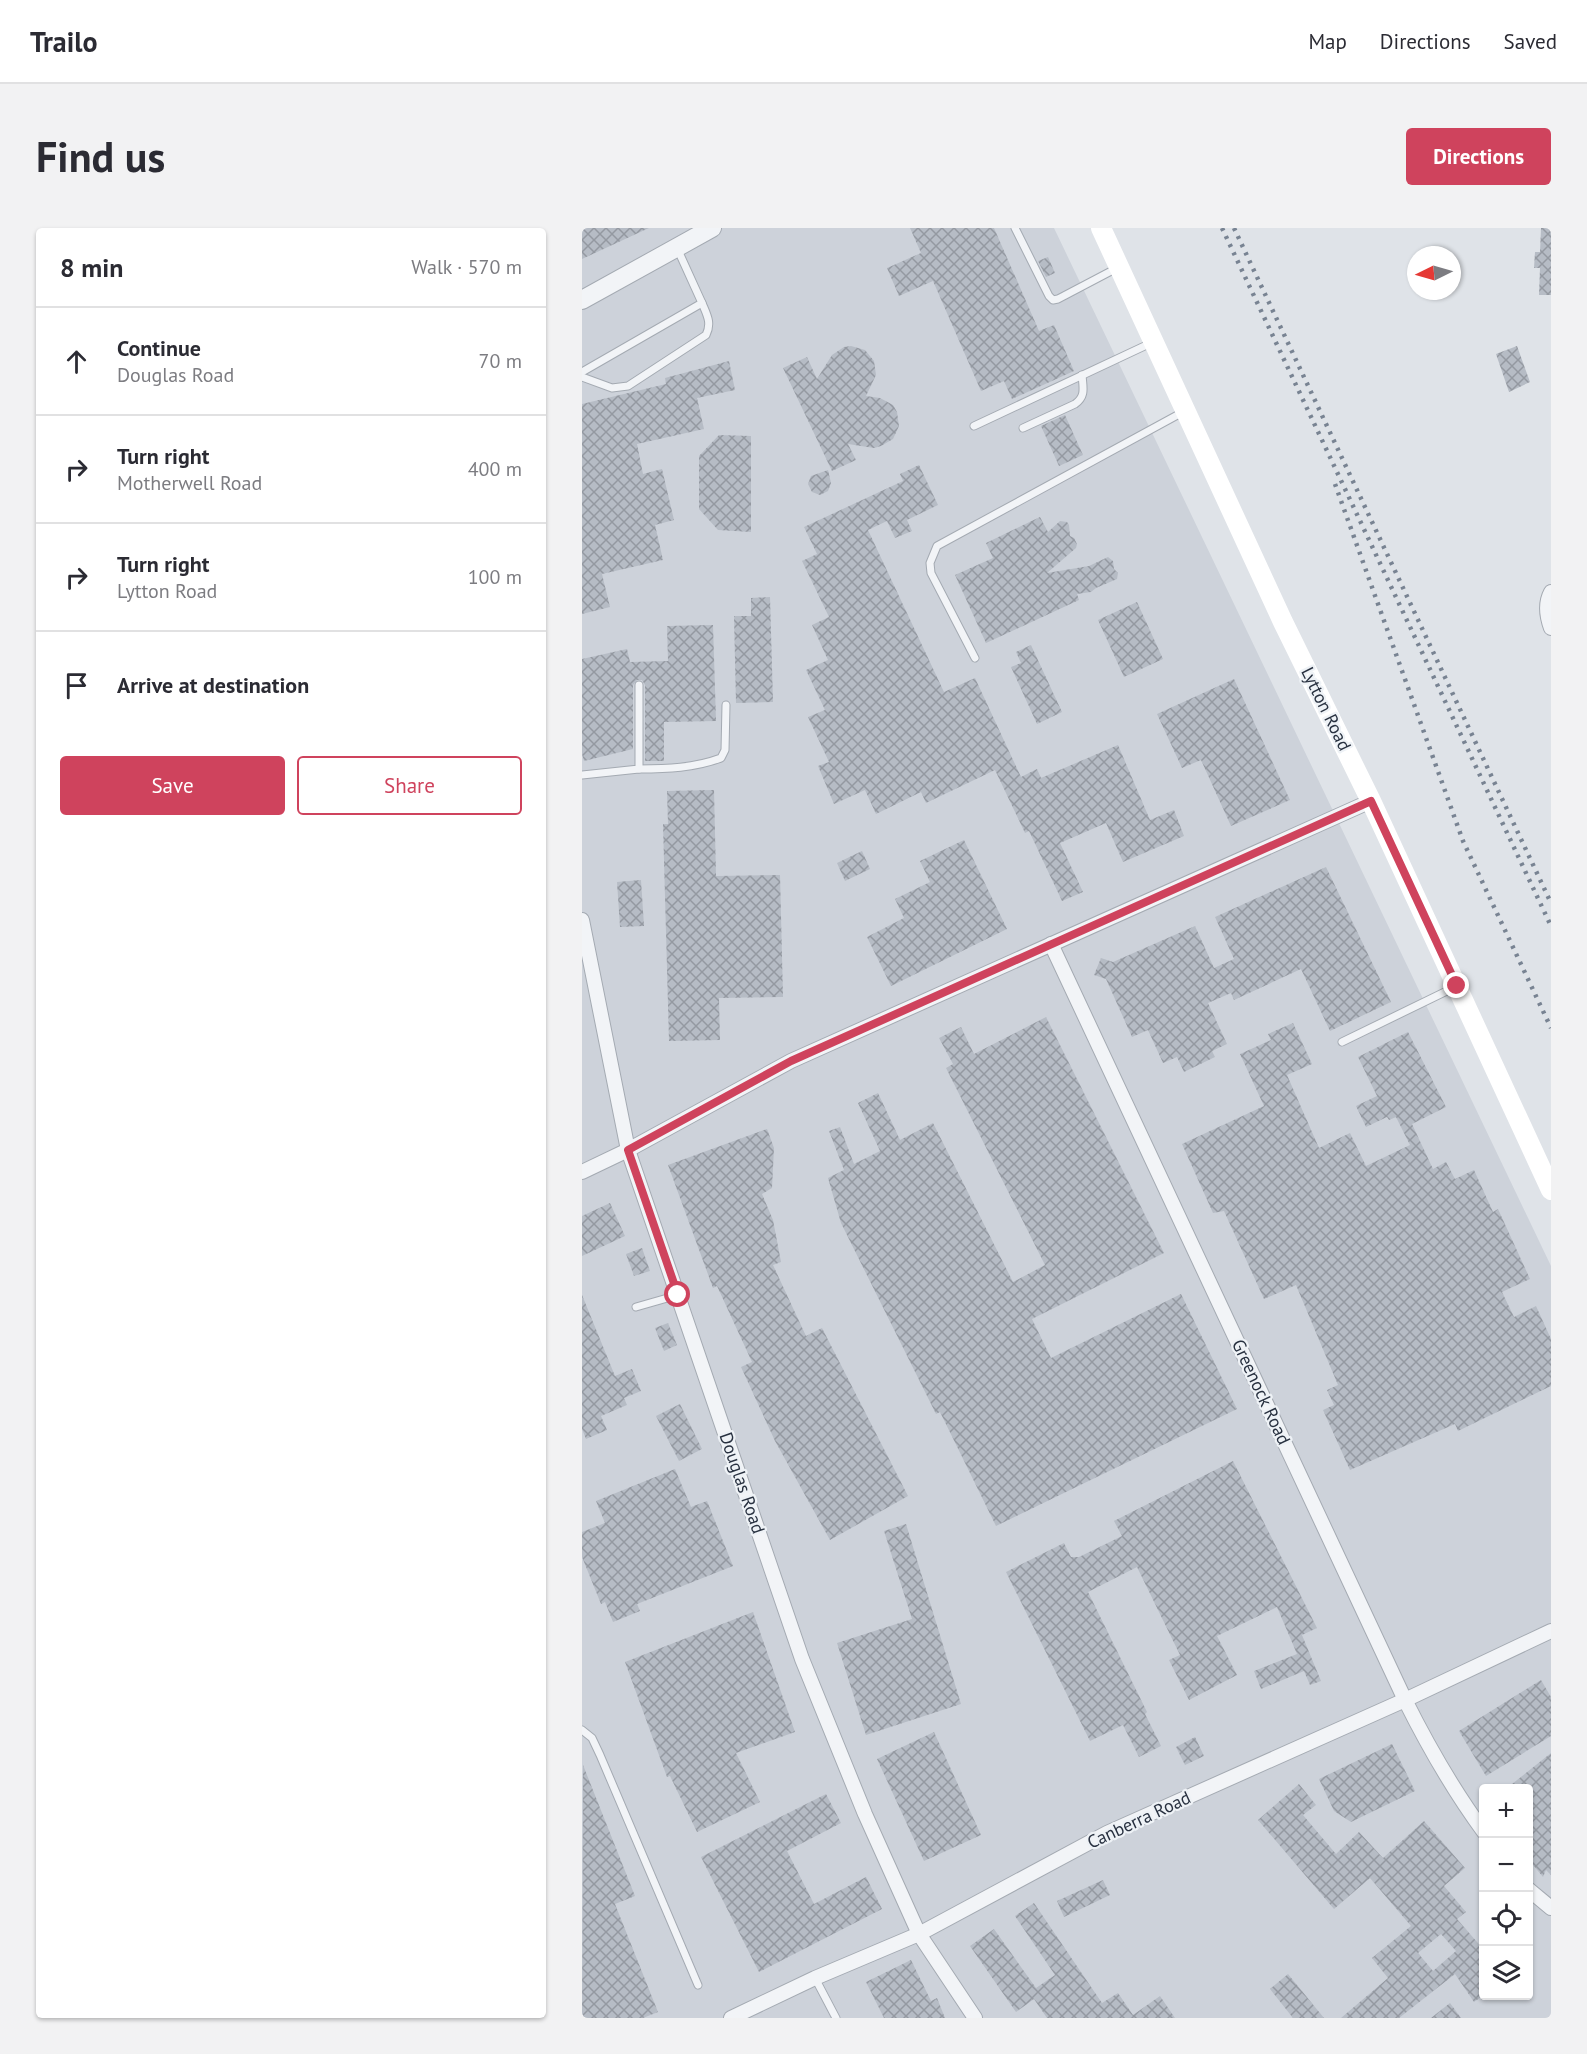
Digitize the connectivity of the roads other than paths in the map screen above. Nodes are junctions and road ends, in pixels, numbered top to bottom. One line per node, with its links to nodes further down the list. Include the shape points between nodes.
1 (712, 228): 4 (street)
2 (1016, 228): 5 (lane, via 1053,300)
3 (1101, 228): 5 (main road, Lytton Road)
4 (677, 248): 6 (street); 7 (lane)
5 (1119, 267): 8 (main road, Lytton Road)
6 (582, 300)
7 (702, 303): 9 (lane); 11 (lane, via 709,319 706,335 628,386 612,388)
8 (1154, 342): 10 (lane); 12 (main road, Lytton Road)
9 (582, 372)
10 (1082, 375): 13 (lane); 14 (lane, via 1082,398)
11 (582, 377)
12 (1185, 411): 17 (lane, via 936,546 930,563 932,573); 22 (main road, Lytton Road)
13 (974, 426)
14 (1023, 428)
15 (1551, 591): 16 (street, via 1547,612)
16 (1551, 628)
17 (975, 658)
18 (639, 685): 20 (lane)
19 (726, 705): 20 (lane, via 725,750 721,758 676,768)
20 (639, 769): 21 (lane)
21 (582, 775)
22 (1371, 801): 24 (street); 26 (main road, Lytton Road)
23 (582, 920): 25 (street, Douglas Road)
24 (1051, 944): 28 (street, via 791,1061); 34 (street, Greenock Road)
25 (585, 949): 28 (street, Douglas Road)
26 (1457, 986): 27 (lane); 30 (main road, Lytton Road)
27 (1342, 1042)
28 (628, 1150): 29 (street); 31 (street, Douglas Road)
29 (582, 1172)
30 (1551, 1190)
31 (678, 1295): 32 (lane); 39 (street, Douglas Road, via 802,1659)
32 (636, 1307)
33 (1551, 1630): 34 (street, Canberra Road)
34 (1405, 1700): 36 (street, Greenock Road, via 1457,1796); 39 (street, Canberra Road, via 1107,1833)
35 (582, 1730): 41 (lane, via 592,1738 600,1755)
36 (1479, 1825)
37 (1532, 1892): 38 (street)
38 (1551, 1908)
39 (919, 1934): 40 (street, Canberra Road); 44 (street, Douglas Road)
40 (815, 1978): 42 (street, Canberra Road); 43 (lane)
41 (698, 1985)
42 (731, 2018)
43 (836, 2018)
44 (975, 2018)

